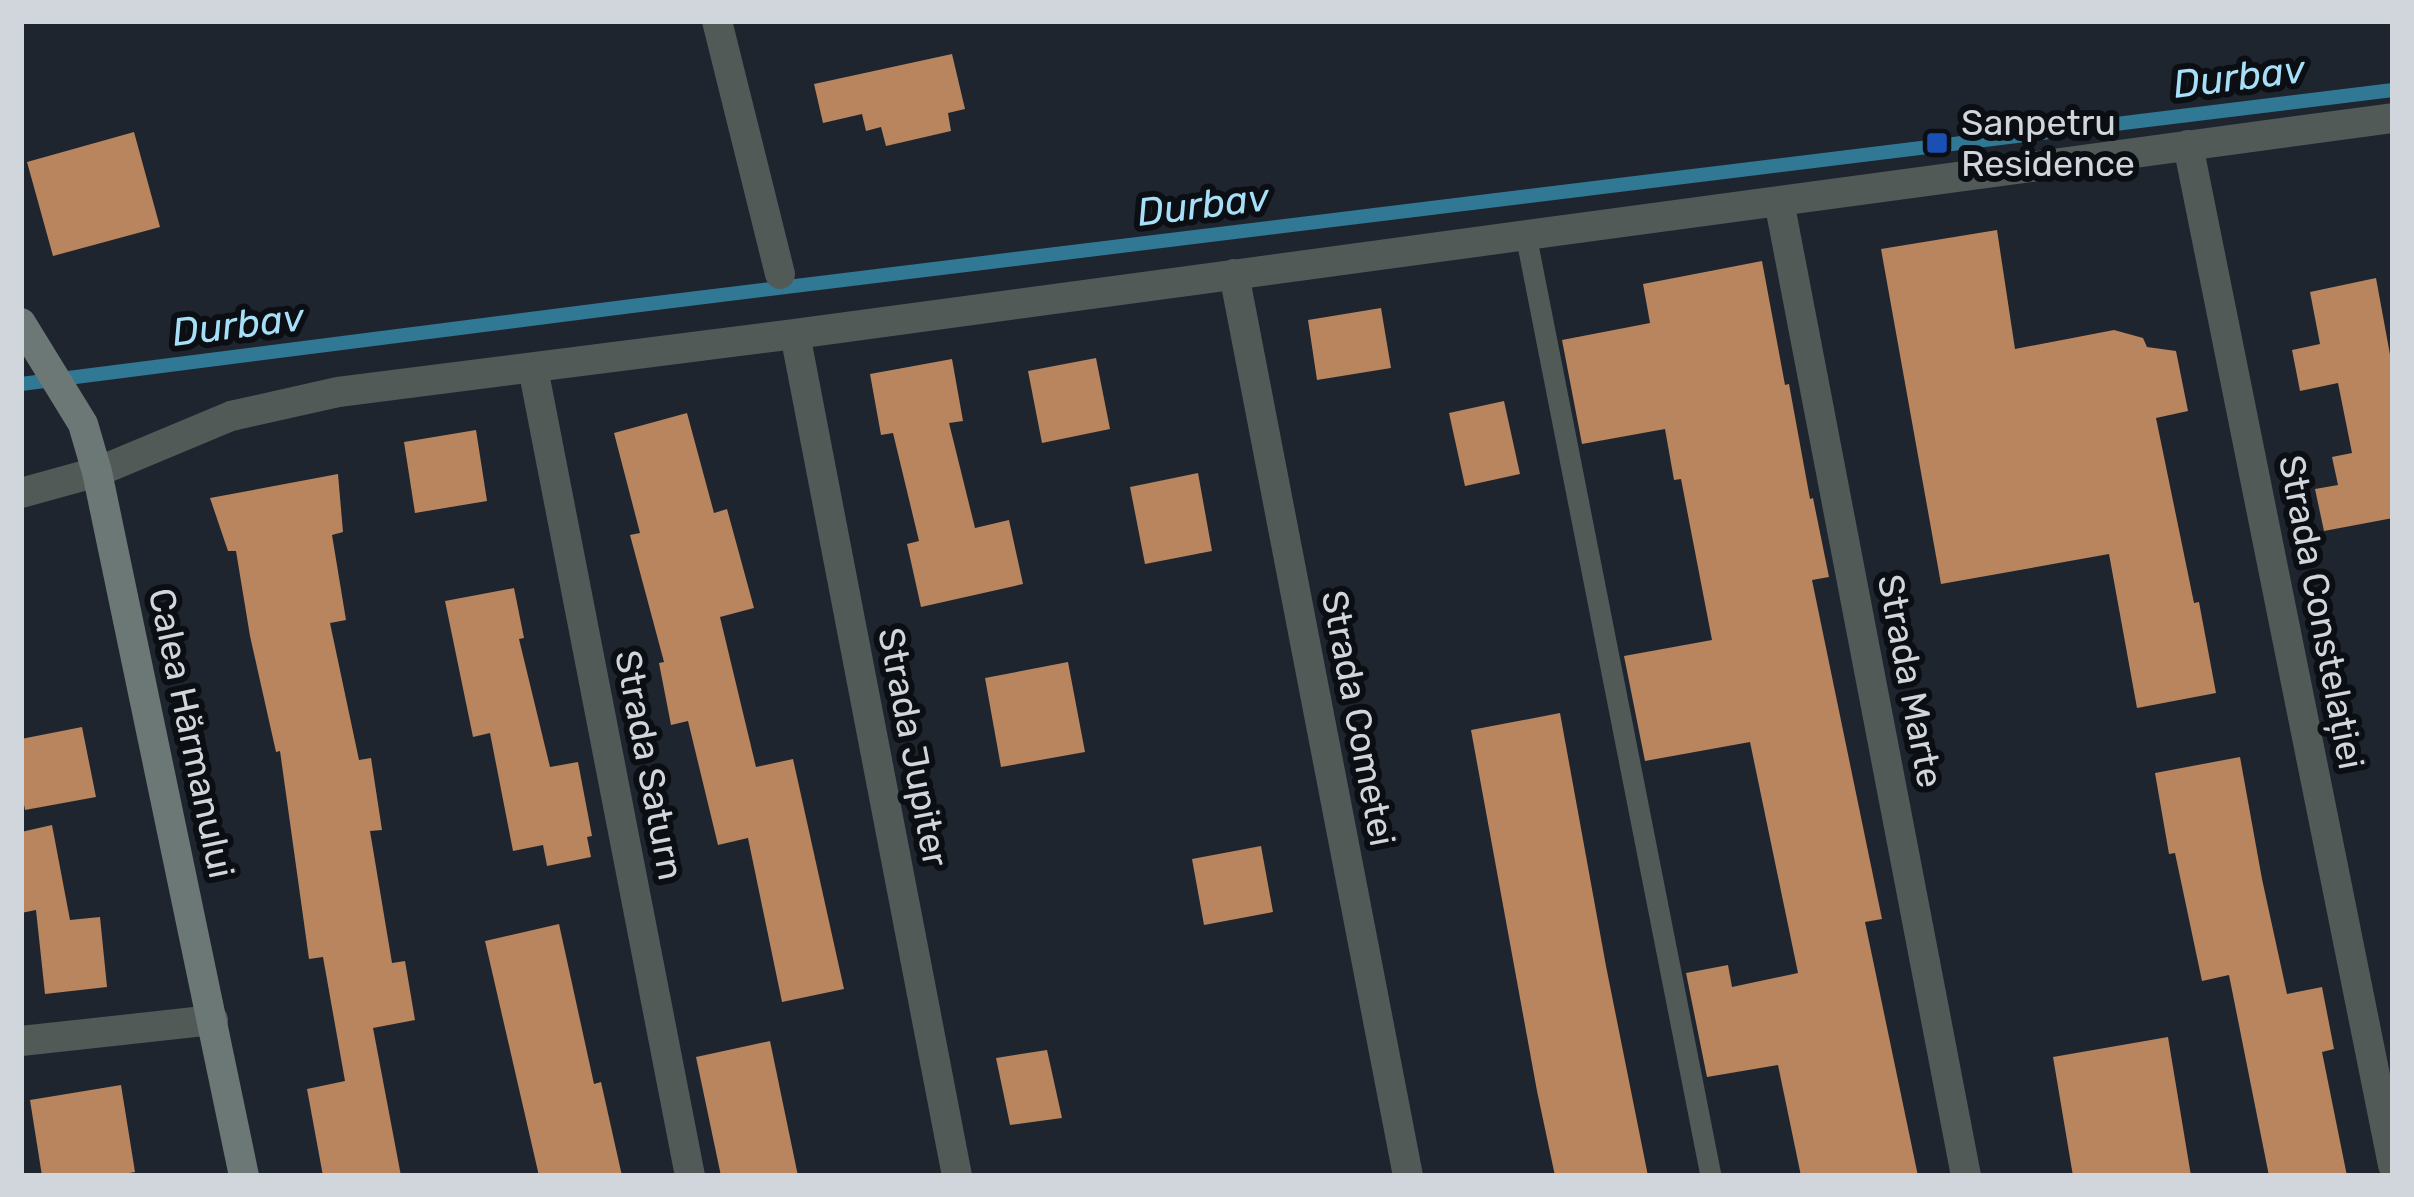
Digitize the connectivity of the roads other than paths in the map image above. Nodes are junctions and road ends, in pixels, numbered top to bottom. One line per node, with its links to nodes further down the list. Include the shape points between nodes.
1 (717, 21): 6 (street)
2 (2393, 118): 3 (street)
3 (2188, 145): 4 (street); 15 (street, Strada Constelației)
4 (1779, 200): 5 (street); 21 (street, Strada Marte)
5 (1526, 235): 7 (street); 20 (lane)
6 (780, 274)
7 (1234, 274): 9 (street); 19 (street, Strada Cometei)
8 (21, 323): 11 (street, Calea Hărmanului, via 83,424)
9 (795, 334): 10 (street); 18 (street, Strada Jupiter)
10 (533, 368): 11 (street, via 338,392 231,416); 17 (street, Strada Saturn)
11 (97, 472): 12 (street); 13 (street, Calea Hărmanului)
12 (21, 493)
13 (213, 1020): 14 (street); 16 (street, Calea Hărmanului)
14 (21, 1041)
15 (2393, 1165)
16 (244, 1176)
17 (690, 1176)
18 (957, 1176)
19 (1408, 1176)
20 (1711, 1176)
21 (1966, 1176)

